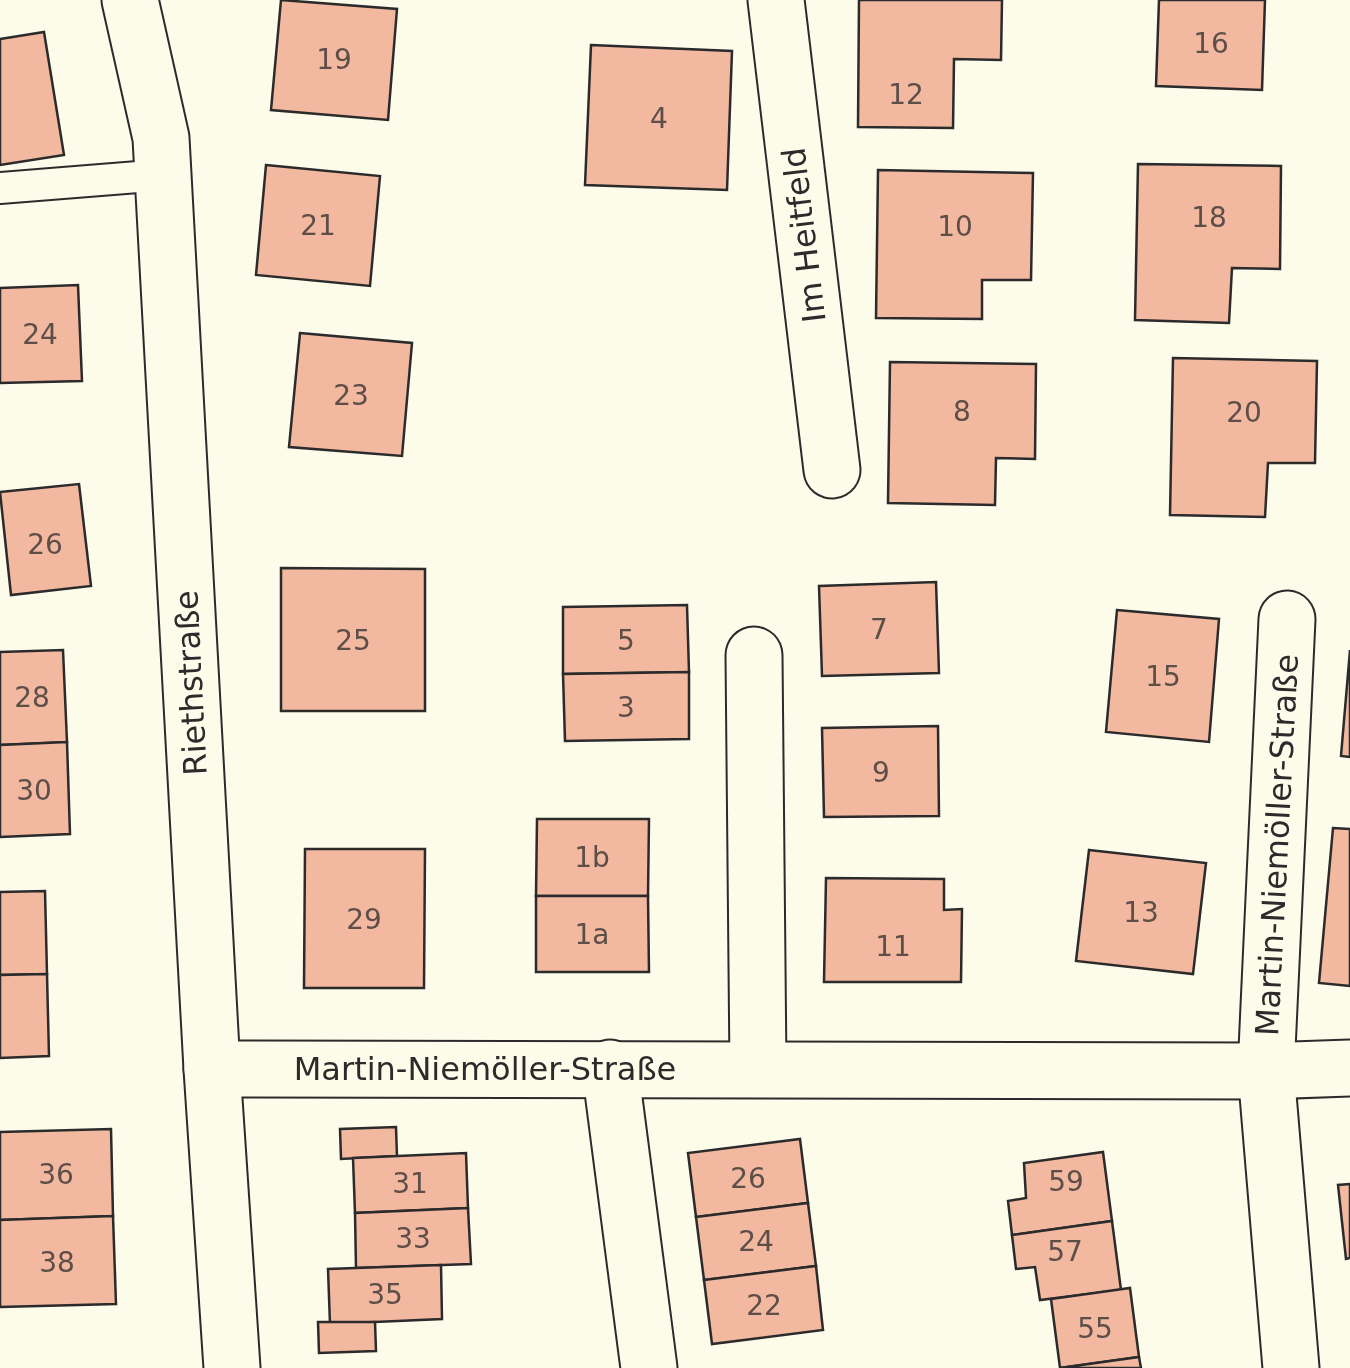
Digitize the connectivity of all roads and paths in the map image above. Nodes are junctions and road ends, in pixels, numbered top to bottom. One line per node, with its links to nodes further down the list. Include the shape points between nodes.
1 (130, 0): 3 (street, Riethstraße, via 161,138)
2 (776, 0): 5 (street, Im Heitfeld)
3 (163, 176): 4 (lane); 11 (street, Riethstraße)
4 (0, 188)
5 (832, 470)
6 (1287, 619): 12 (street, Martin-Niemöller-Straße)
7 (754, 655): 9 (street)
8 (610, 1068): 9 (street, Martin-Niemöller-Straße); 11 (street, Martin-Niemöller-Straße); 14 (street)
9 (758, 1068): 12 (street, Martin-Niemöller-Straße)
10 (1350, 1068): 12 (street, Martin-Niemöller-Straße)
11 (212, 1069): 13 (street, Riethstraße)
12 (1266, 1071): 15 (street)
13 (232, 1368)
14 (650, 1368)
15 (1291, 1368)

